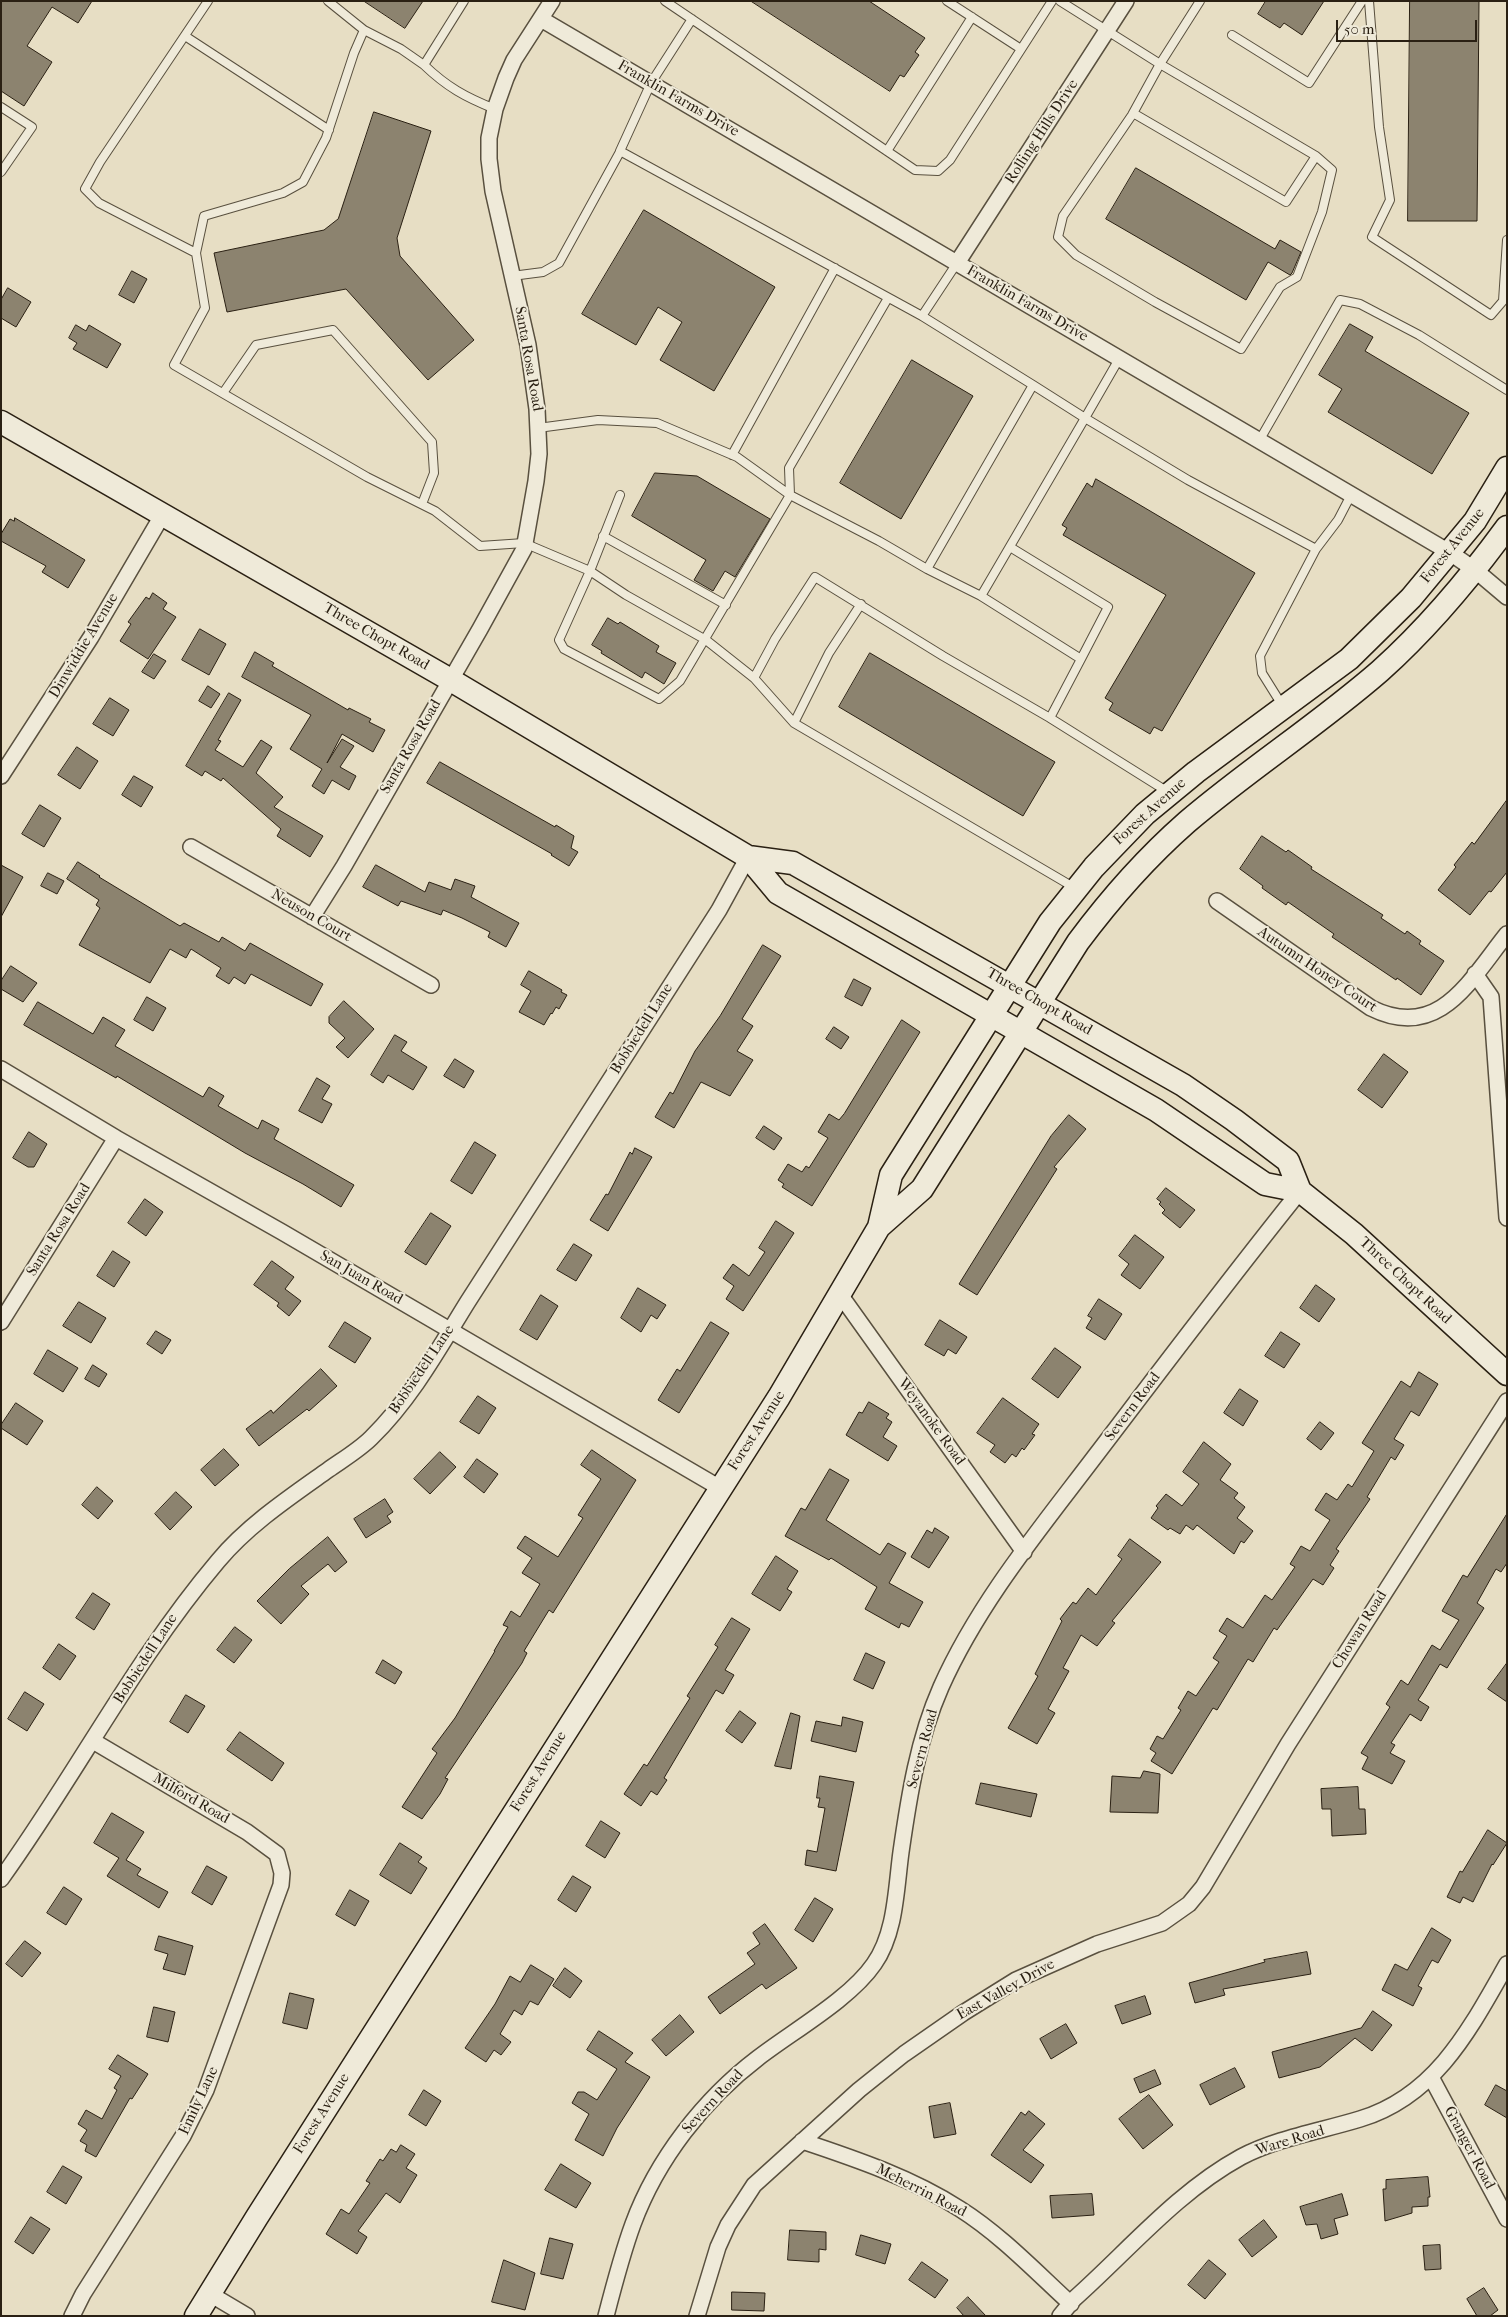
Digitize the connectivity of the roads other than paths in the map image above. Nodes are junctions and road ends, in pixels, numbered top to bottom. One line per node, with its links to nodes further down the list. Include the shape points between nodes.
1 (208, 1): 19 (lane)
2 (328, 1): 16 (lane)
3 (464, 1): 22 (lane)
4 (552, 1): 14 (street, Santa Rosa Road)
5 (665, 1): 15 (lane)
6 (947, 1): 13 (lane)
7 (1052, 1): 20 (lane)
8 (1060, 1): 17 (lane)
9 (1126, 1): 17 (street, Rolling Hills Drive)
10 (1200, 1): 21 (lane)
11 (1362, 1): 18 (lane, via 1308,83)
12 (1369, 1): 32 (lane, via 1379,126 1390,200 1372,237 1491,315 1503,301)
13 (972, 17): 20 (lane); 29 (lane)
14 (541, 18): 23 (street, Franklin Farms Drive); 25 (street, Santa Rosa Road, via 514,60)
15 (692, 19): 23 (lane); 29 (lane)
16 (364, 30): 22 (lane); 27 (lane)
17 (1107, 32): 21 (lane); 34 (street, Rolling Hills Drive)
18 (1232, 35)
19 (185, 36): 27 (lane); 33 (lane, via 85,189 99,203)
20 (1021, 49): 29 (lane, via 950,160 938,171 914,170)
21 (1160, 64): 26 (lane); 30 (lane)
22 (424, 65): 25 (lane, via 467,98)
23 (652, 83): 28 (lane); 34 (street, Franklin Farms Drive)
24 (1, 107): 31 (lane, via 32,127)
25 (495, 110): 36 (street, Santa Rosa Road, via 489,138 489,159)
26 (1133, 113): 30 (lane, via 1286,202); 30 (lane, via 1063,216 1058,237 1076,255 1241,349 1280,287 1297,277 1322,212 1332,170)
27 (329, 130): 33 (lane, via 303,182 283,193 204,216)
28 (621, 150): 35 (lane); 36 (lane, via 559,263 543,272)
29 (887, 151)
30 (1316, 156)
31 (1, 172)
32 (1507, 240)
33 (196, 253): 42 (lane, via 205,308 174,365)
34 (957, 263): 38 (lane); 39 (street, Franklin Farms Drive)
35 (835, 268): 37 (lane); 47 (lane)
36 (512, 276): 45 (street, Santa Rosa Road, via 535,382)
37 (888, 298): 38 (lane); 50 (lane, via 789,468)
38 (922, 316): 40 (lane)
39 (1119, 358): 43 (lane); 46 (street, Franklin Farms Drive)
40 (1033, 385): 43 (lane); 60 (lane)
41 (1507, 390): 46 (lane, via 1419,335 1360,304 1340,300)
42 (223, 393): 52 (lane, via 367,477); 52 (lane, via 256,345 334,330 432,442 434,473)
43 (1086, 418): 57 (lane); 58 (lane, via 1188,480)
44 (1, 422): 53 (main road, Three Chopt Road)
45 (538, 428): 47 (lane, via 598,420 657,423); 56 (street, Santa Rosa Road, via 536,480)
46 (1259, 441): 51 (street, Franklin Farms Drive)
47 (732, 455): 50 (lane)
48 (1507, 468): 59 (main road, Forest Avenue, via 1485,508)
49 (620, 495): 55 (lane)
50 (790, 495): 60 (lane); 66 (lane)
51 (1352, 495): 58 (lane); 59 (street, Franklin Farms Drive)
52 (422, 504): 56 (lane, via 480,546)
53 (163, 514): 70 (main road, Three Chopt Road); 74 (street, Dinwiddie Avenue, via 91,637)
54 (1507, 526): 61 (main road, Forest Avenue)
55 (604, 536): 62 (lane); 66 (lane)
56 (524, 543): 62 (lane); 70 (street, Santa Rosa Road, via 524,549)
57 (1010, 547): 63 (lane); 68 (lane, via 1108,607)
58 (1316, 549): 71 (lane, via 1260,656 1262,673)
59 (1449, 552): 61 (street, Franklin Farms Drive); 71 (main road, Forest Avenue, via 1411,598 1349,659)
60 (927, 569): 63 (lane)
61 (1475, 570): 64 (street, Franklin Farms Drive); 85 (main road, Forest Avenue, via 1431,621 1379,671 1187,822 1155,852 1098,915)
62 (590, 571): 67 (lane); 67 (lane, via 559,640 564,649 659,699 680,681)
63 (981, 596): 68 (lane)
64 (1507, 597)
65 (861, 604): 69 (lane, via 815,577); 72 (lane); 73 (lane, via 830,653)
66 (726, 605): 67 (lane)
67 (706, 640): 69 (lane)
68 (1081, 658): 72 (lane)
69 (754, 678): 73 (lane)
70 (450, 680): 77 (main road, Three Chopt Road); 80 (street, Santa Rosa Road)
71 (1282, 707): 75 (main road, Forest Avenue)
72 (1050, 718): 75 (lane)
73 (794, 723): 78 (lane)
74 (1, 776)
75 (1169, 793): 78 (main road, Forest Avenue, via 1118,841)
76 (192, 847): 80 (street, Neuson Court)
77 (748, 856): 84 (main road, Three Chopt Road, via 793,863); 86 (main road, Three Chopt Road, via 778,893); 95 (street, Bobbiedell Lane, via 719,910)
78 (1076, 888): 84 (main road, Forest Avenue)
79 (1217, 901): 82 (street, Autumn Honey Court, via 1382,1014 1408,1019 1434,1013 1455,999)
80 (312, 917): 83 (street, Neuson Court)
81 (1507, 934): 82 (street, Autumn Honey Court)
82 (1475, 974): 91 (street, via 1491,997)
83 (431, 985)
84 (1010, 985): 85 (main road, Three Chopt Road); 86 (main road, Forest Avenue)
85 (1039, 1002): 87 (main road, Forest Avenue); 90 (main road, Three Chopt Road, via 1183,1086 1234,1120 1288,1161)
86 (992, 1016): 87 (main road, Three Chopt Road); 92 (main road, Forest Avenue, via 891,1175)
87 (1021, 1032): 90 (main road, Three Chopt Road, via 1156,1110 1265,1184); 92 (main road, Forest Avenue, via 922,1189)
88 (1, 1069): 89 (street, San Juan Road)
89 (116, 1138): 94 (street, Santa Rosa Road); 95 (street, San Juan Road)
90 (1300, 1191): 96 (main road, Three Chopt Road, via 1354,1234); 99 (street, Severn Road)
91 (1507, 1218)
92 (879, 1227): 93 (main road, Forest Avenue)
93 (839, 1293): 98 (main road, Forest Avenue, via 779,1397); 99 (street, Weyanoke Road)
94 (1, 1322)
95 (450, 1330): 98 (street, San Juan Road); 100 (street, Bobbiedell Lane, via 402,1403 370,1440 286,1500 220,1559 172,1618)
96 (1507, 1374)
97 (1507, 1401): 101 (street, Chowan Road, via 1293,1735)
98 (720, 1488): 108 (main road, Forest Avenue)
99 (1024, 1552): 113 (street, Severn Road, via 974,1625 936,1700 914,1773 898,1883 882,1950 861,1979 828,2008 745,2068 720,2090 686,2130 647,2192 634,2221)
100 (93, 1741): 102 (street, Milford Road, via 247,1832 277,1854); 103 (street, Bobbiedell Lane)
101 (1217, 1861): 106 (street, East Valley Drive, via 1203,1887 1178,1914 1152,1928 1097,1944 1016,1980 963,2012 904,2054)
102 (280, 1865): 110 (street, Emily Lane, via 281,1885 206,2090 184,2136)
103 (1, 1880)
104 (1507, 1964): 105 (street, Ware Road, via 1460,2044)
105 (1431, 2077): 107 (street, Granger Road); 109 (street, Ware Road, via 1387,2108 1242,2156 1178,2201)
106 (802, 2140): 109 (street, Meherrin Road, via 904,2179 960,2208 991,2231); 114 (street, East Valley Drive, via 754,2185 728,2225)
107 (1507, 2219)
108 (210, 2294): 111 (main road, Forest Avenue); 112 (street)
109 (1071, 2304): 115 (street, Ware Road)
110 (72, 2316)
111 (196, 2316)
112 (248, 2316)
113 (606, 2316)
114 (697, 2316)
115 (1060, 2316)

